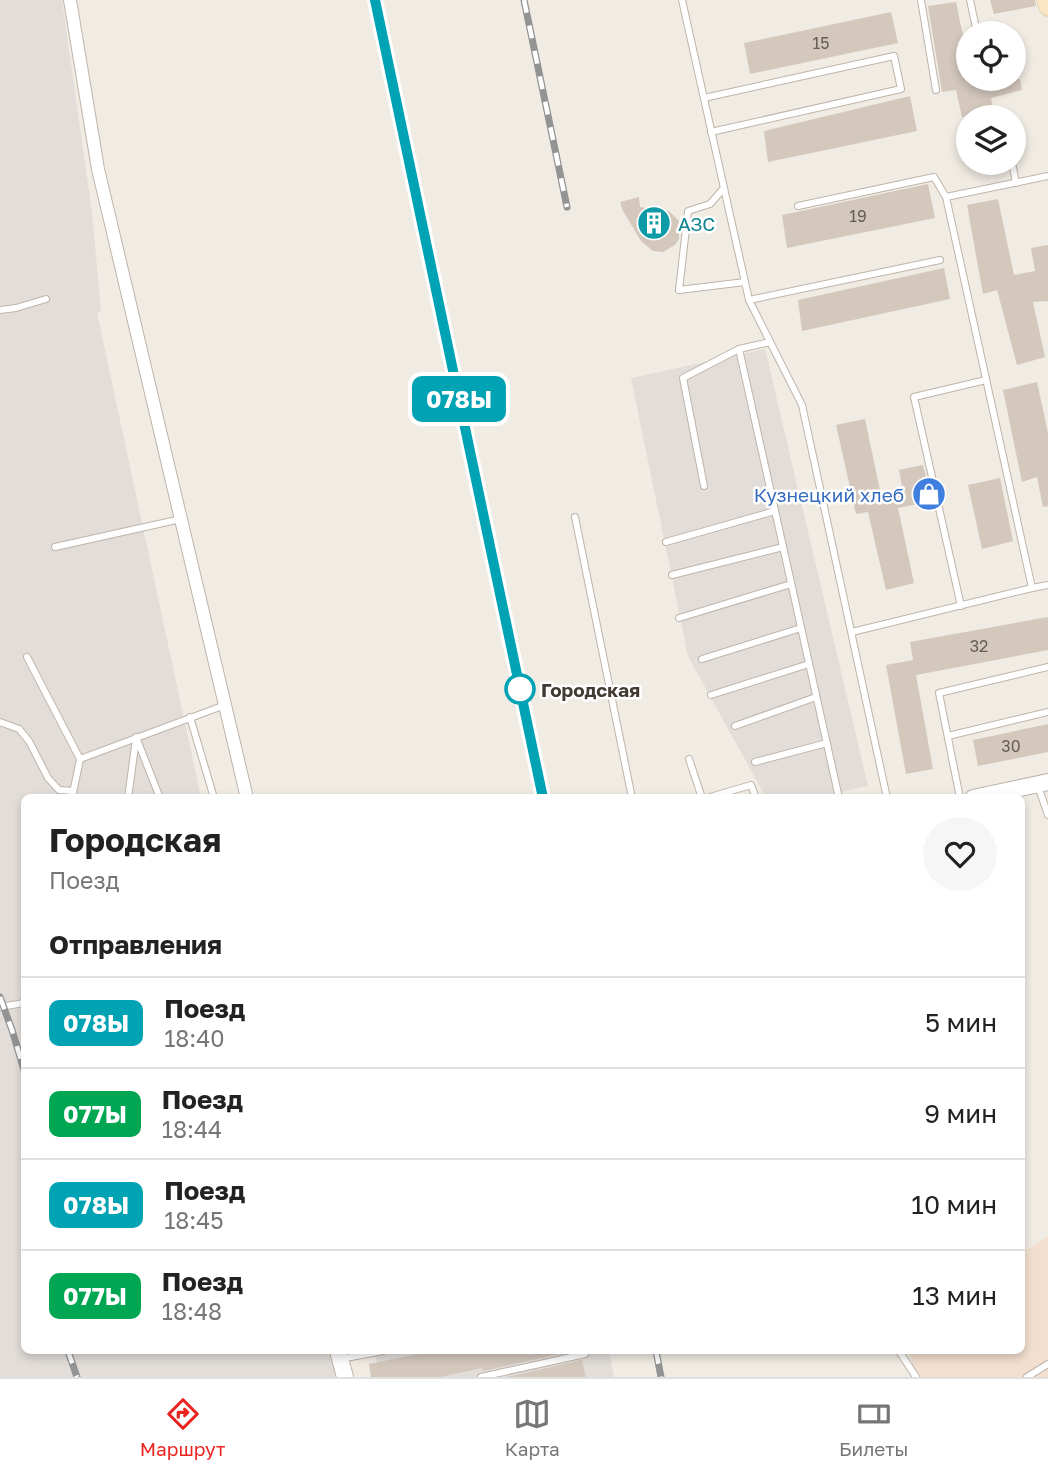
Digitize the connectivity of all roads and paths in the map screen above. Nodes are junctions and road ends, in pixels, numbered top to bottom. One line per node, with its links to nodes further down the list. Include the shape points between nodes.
1 (70, 0): 28 (street, via 98,169)
2 (682, 0): 9 (lane)
3 (921, 0): 8 (lane)
4 (970, 0): 7 (lane)
5 (1046, 0): 6 (main road)
6 (1048, 7)
7 (974, 21)
8 (936, 90)
9 (704, 98): 10 (lane); 10 (lane, via 894,56 901,89)
10 (711, 132): 14 (lane)
11 (1014, 175): 13 (lane)
12 (1048, 176): 13 (lane)
13 (1016, 183): 15 (lane)
14 (724, 188): 18 (lane); 18 (lane, via 710,204 688,211 679,290)
15 (946, 197): 16 (lane, via 934,177); 24 (lane)
16 (798, 206)
17 (940, 260): 20 (lane)
18 (745, 282): 20 (lane)
19 (46, 299): 21 (lane)
20 (749, 300): 22 (lane)
21 (0, 310)
22 (770, 342): 23 (lane); 39 (lane, via 802,405)
23 (738, 349): 25 (lane, via 683,378); 26 (lane)
24 (986, 380): 35 (lane); 36 (lane, via 914,397)
25 (704, 486)
26 (775, 511): 29 (lane); 31 (lane)
27 (575, 517): 64 (lane)
28 (181, 519): 30 (lane); 46 (street)
29 (666, 541)
30 (55, 547)
31 (783, 547): 32 (lane); 33 (lane)
32 (672, 575)
33 (791, 584): 37 (lane); 38 (lane)
34 (1048, 585): 35 (lane)
35 (1032, 589): 36 (lane)
36 (961, 606): 39 (lane)
37 (679, 618)
38 (801, 628): 41 (lane); 42 (lane)
39 (852, 632): 69 (lane)
40 (27, 657): 54 (lane)
41 (702, 659)
42 (809, 664): 44 (lane); 45 (lane)
43 (1048, 667): 51 (lane, via 939,693)
44 (711, 695)
45 (816, 697): 50 (lane); 53 (lane)
46 (225, 705): 48 (lane); 63 (street)
47 (1048, 712): 51 (lane)
48 (190, 717): 52 (lane); 62 (lane)
49 (0, 722): 58 (lane, via 19,729 48,778)
50 (735, 726)
51 (948, 736): 70 (lane)
52 (136, 737): 54 (lane); 60 (lane); 61 (lane)
53 (827, 743): 56 (lane); 68 (lane)
54 (80, 759): 59 (lane)
55 (689, 759): 65 (lane)
56 (755, 762)
57 (1043, 783): 71 (street); 72 (lane)
58 (70, 794)
59 (73, 794)
60 (129, 794)
61 (158, 794)
62 (213, 794)
63 (246, 794)
64 (631, 794)
65 (701, 794)
66 (721, 794): 67 (lane, via 751,785)
67 (754, 794)
68 (838, 794)
69 (886, 794)
70 (959, 794)
71 (992, 794)
72 (1048, 815)
73 (21, 1004): 74 (lane)
74 (0, 1007)
75 (585, 1354): 80 (lane)
76 (901, 1354): 81 (lane)
77 (339, 1355): 79 (street)
78 (1048, 1364): 82 (lane)
79 (345, 1377)
80 (481, 1377)
81 (916, 1377)
82 (1027, 1377)

